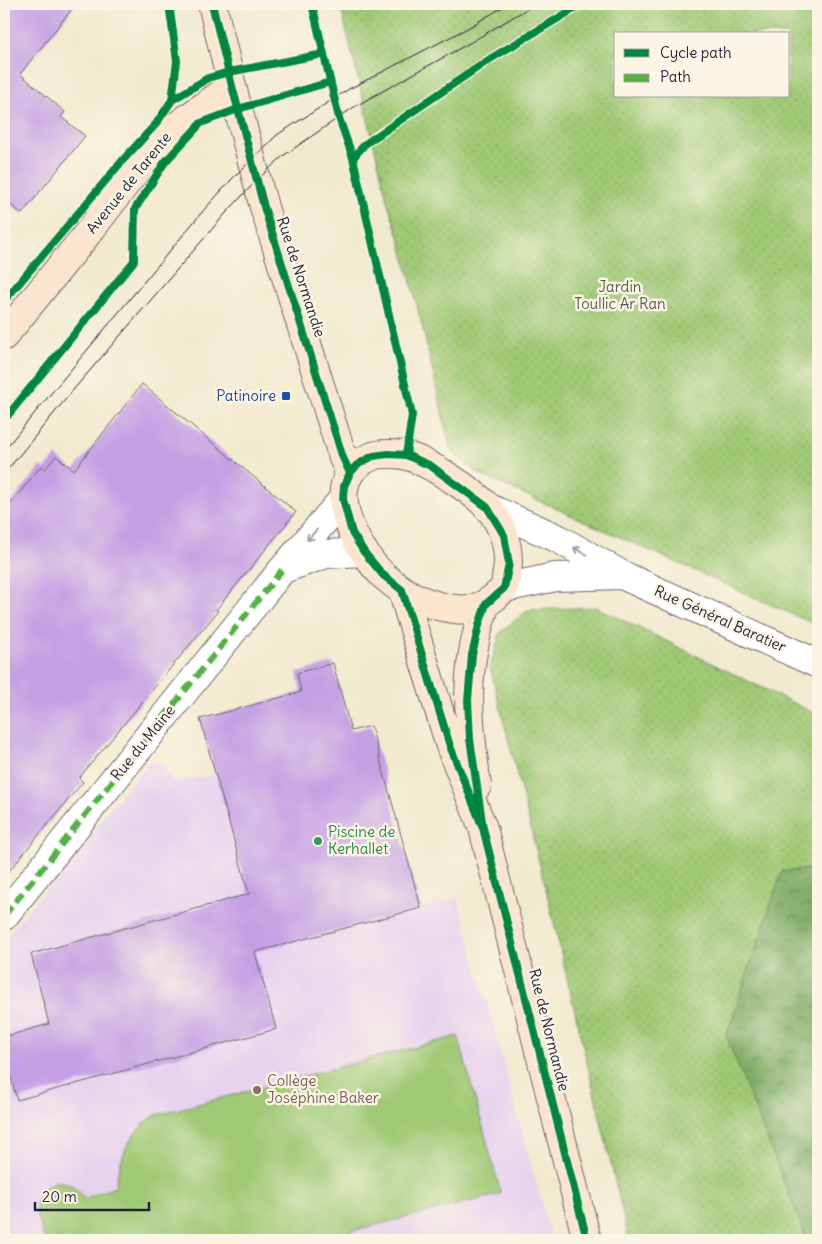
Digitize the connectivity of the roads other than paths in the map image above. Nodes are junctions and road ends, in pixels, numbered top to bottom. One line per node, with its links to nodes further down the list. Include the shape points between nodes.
1 (212, 4): 2 (street)
2 (232, 86): 3 (street, Avenue de Tarente, via 178,125 154,147); 4 (street, Rue de Normandie, via 264,207)
3 (4, 336)
4 (350, 473): 5 (street, via 344,486); 6 (street, via 373,456 406,455 430,466)
5 (343, 500): 7 (street, via 352,533); 8 (street, Rue du Maine, one-way to 8)
6 (487, 507): 9 (street, Rue Général Baratier, one-way to 6, via 557,538); 11 (street, via 504,535 509,564)
7 (364, 552): 8 (street, via 326,554); 10 (street, via 383,575)
8 (282, 570): 14 (street, Rue du Maine)
9 (622, 575): 11 (street, Rue Général Baratier, via 555,577); 12 (street, Rue Général Baratier)
10 (402, 590): 11 (street, via 425,603 468,610); 13 (street, Rue de Normandie, via 450,746)
11 (495, 596): 13 (street, Rue de Normandie, via 478,625 468,700 470,739)
12 (818, 664)
13 (483, 828): 15 (street, Rue de Normandie)
14 (4, 916)
15 (587, 1240)

